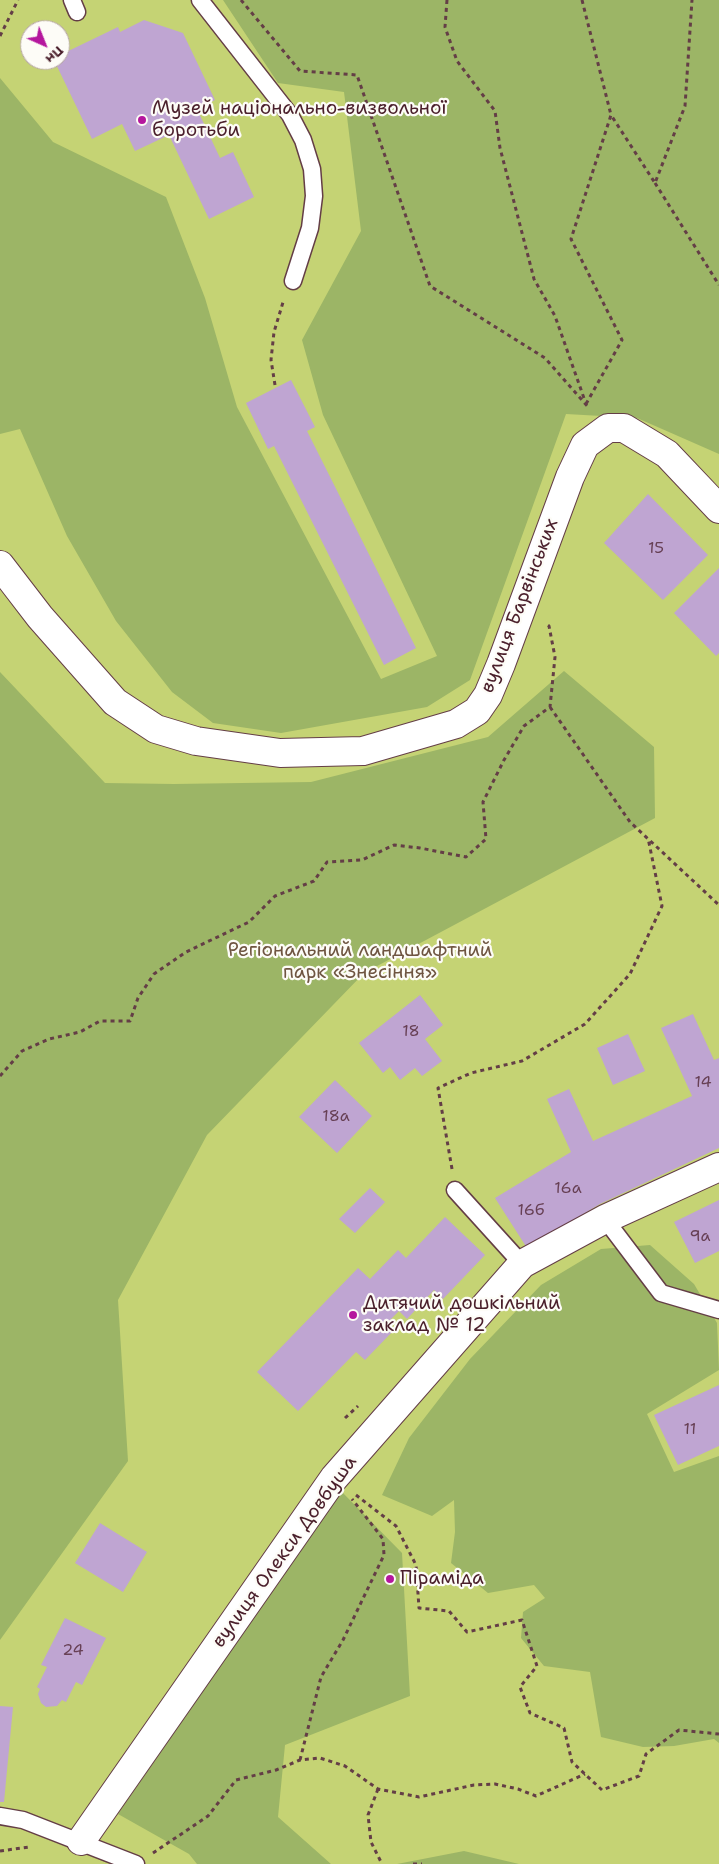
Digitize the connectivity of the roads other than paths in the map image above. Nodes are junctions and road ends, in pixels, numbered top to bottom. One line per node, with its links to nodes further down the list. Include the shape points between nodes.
1 (200, 0): 2 (lane, via 290,115 303,140 312,169 314,196 310,228)
2 (293, 280)
3 (719, 509): 4 (street, вулиця Барвінських, via 667,454 624,428 608,428 585,445 570,477 488,695 477,711 456,724 363,751 280,753 196,741 156,729 114,702 40,617)
4 (0, 565)
5 (719, 1167): 7 (street, вулиця Олекси Довбуша)
6 (455, 1190): 8 (lane)
7 (604, 1219): 8 (street, вулиця Олекси Довбуша); 9 (lane, via 661,1293)
8 (522, 1264): 11 (street, вулиця Олекси Довбуша, via 334,1478)
9 (719, 1310)
10 (0, 1816): 11 (lane, via 23,1820)
11 (81, 1841): 12 (lane)
12 (136, 1864)

